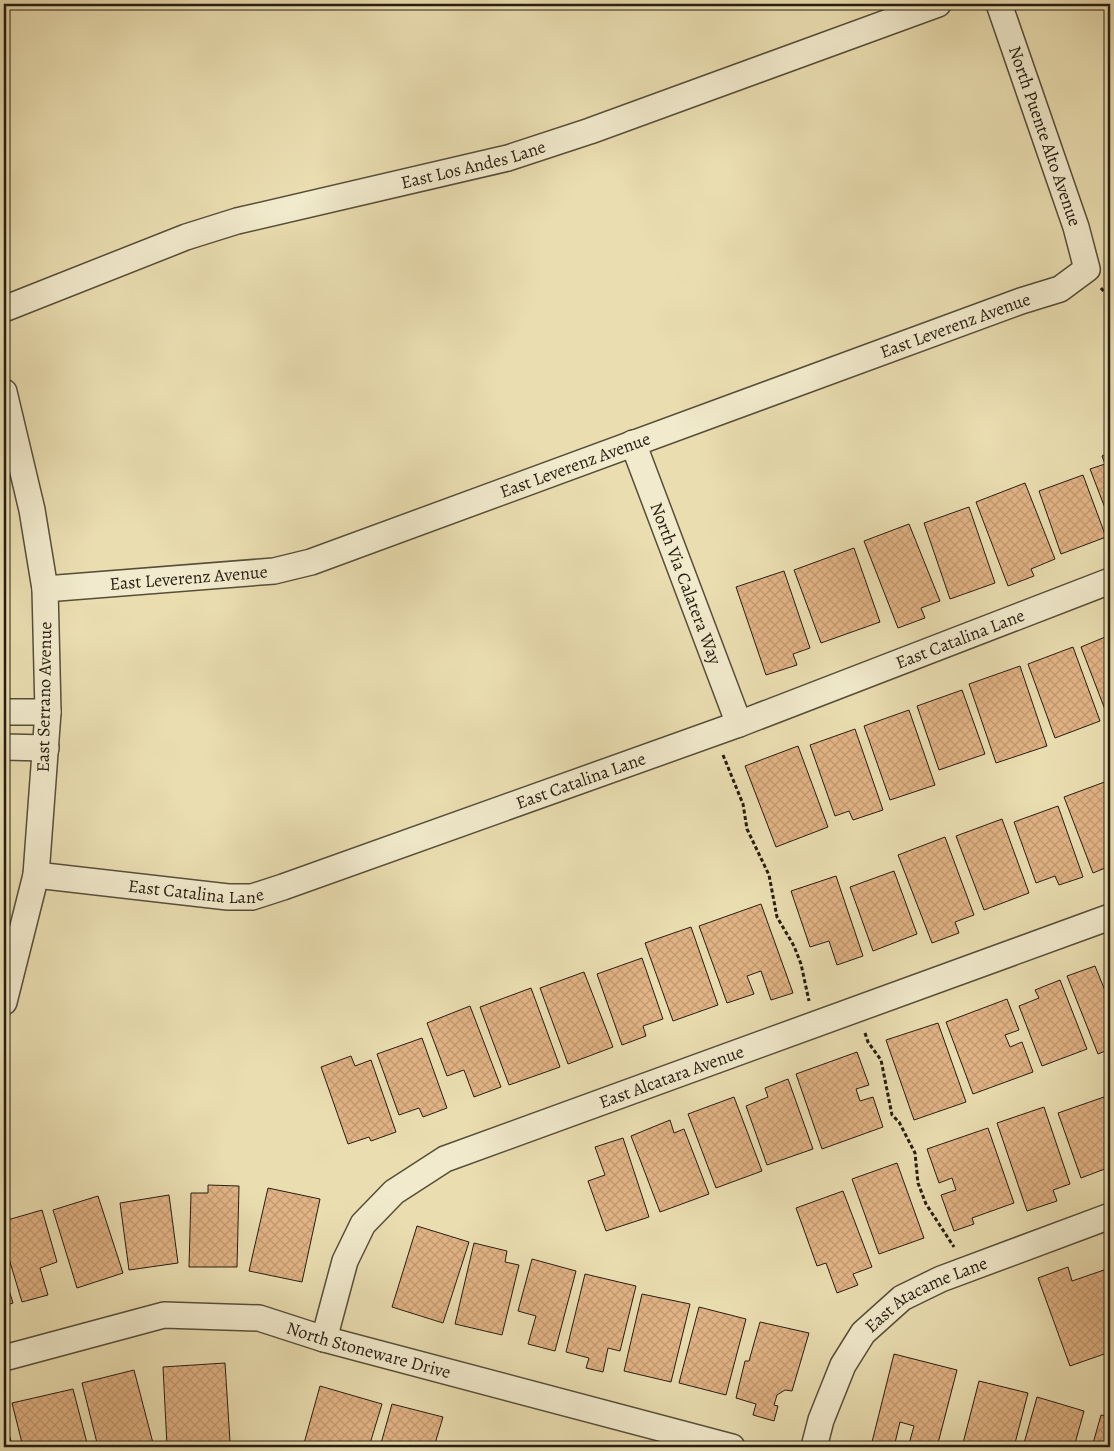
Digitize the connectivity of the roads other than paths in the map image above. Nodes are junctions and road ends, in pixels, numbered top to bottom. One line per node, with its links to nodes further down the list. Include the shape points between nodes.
1 (938, 4): 4 (street, East Los Andes Lane, via 508,158 237,221 186,237)
2 (999, 4): 3 (street, North Puente Alto Avenue, via 1076,227)
3 (1087, 269): 6 (street, East Leverenz Avenue, via 1060,289)
4 (4, 309)
5 (4, 392): 8 (street, East Serrano Avenue, via 32,510)
6 (634, 443): 8 (street, East Leverenz Avenue, via 311,562 274,571); 11 (street, North Via Calatera Way)
7 (1110, 581): 11 (street, East Catalina Lane)
8 (44, 589): 10 (street, East Serrano Avenue)
9 (4, 712): 10 (street)
10 (48, 712): 13 (street, East Serrano Avenue)
11 (739, 724): 14 (street, East Catalina Lane, via 252,896 228,897)
12 (4, 747): 13 (street)
13 (46, 748): 14 (street, East Serrano Avenue)
14 (36, 875): 16 (street, East Serrano Avenue)
15 (1110, 917): 18 (street, East Alcatara Avenue, via 445,1159 394,1192 363,1224 345,1261)
16 (4, 1002)
17 (1110, 1216): 21 (street, East Atacame Lane, via 965,1270 902,1298 863,1333 843,1365)
18 (324, 1340): 19 (street, North Stoneware Drive, via 259,1318 164,1315); 20 (street, North Stoneware Drive)
19 (4, 1358)
20 (732, 1447)
21 (814, 1447)

